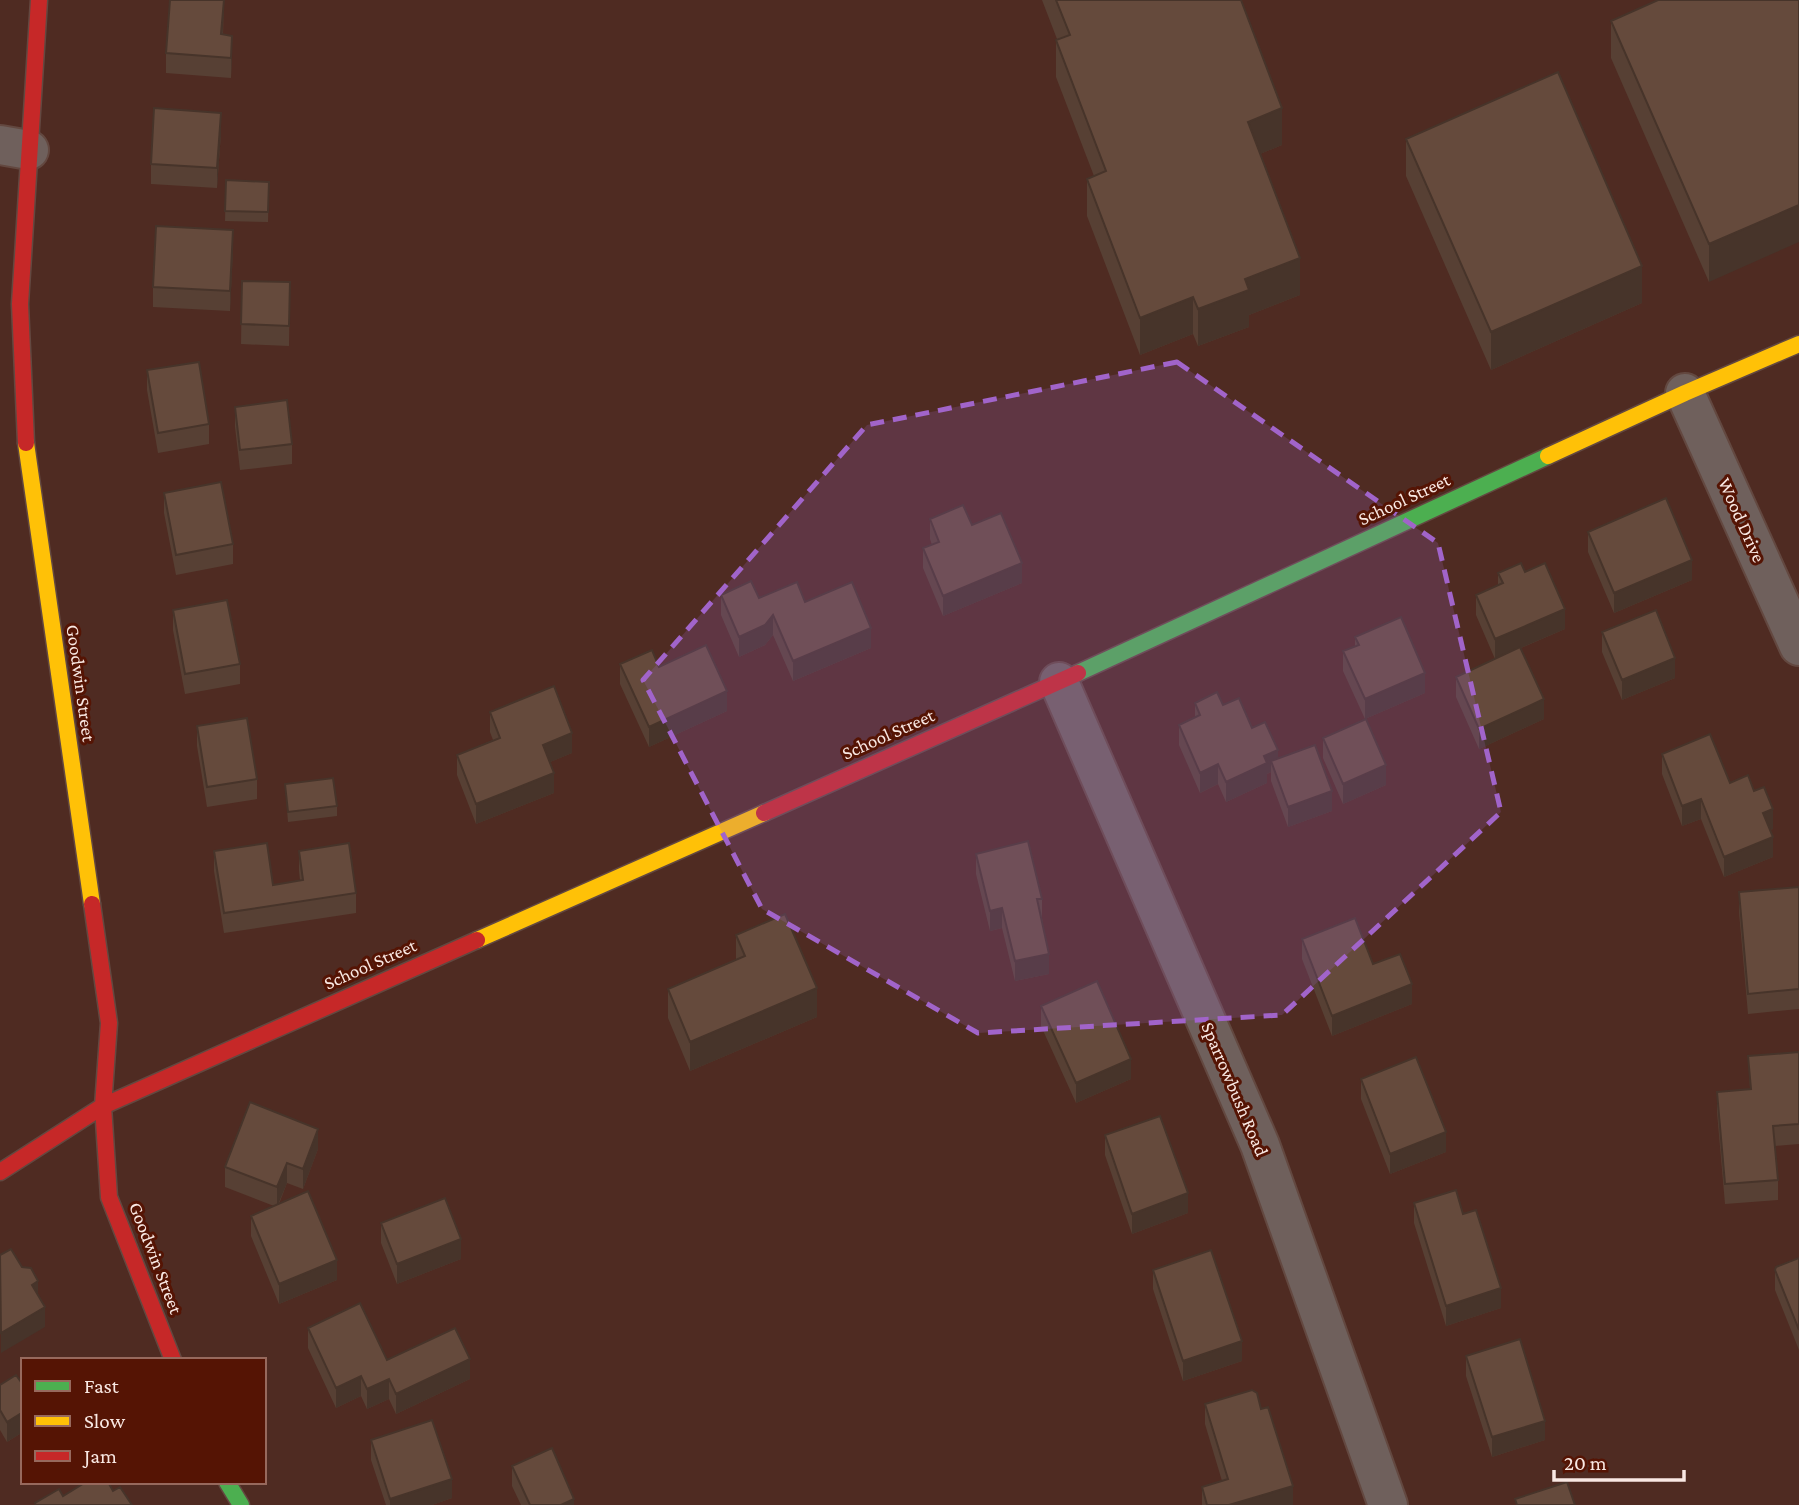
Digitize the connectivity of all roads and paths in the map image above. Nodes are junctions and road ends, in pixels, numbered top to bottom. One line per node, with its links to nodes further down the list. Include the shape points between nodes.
1 (39, 0): 2 (main road, Goodwin Street)
2 (15, 148): 7 (main road, Goodwin Street, via 27,457 109,1023)
3 (1799, 344): 4 (main road, School Street)
4 (1685, 393): 5 (street, Wood Drive); 6 (main road, School Street)
5 (1799, 646)
6 (1059, 682): 7 (main road, School Street); 12 (street, Sparrowbush Road, via 1260,1144)
7 (103, 1106): 8 (main road, School Street); 9 (main road, Goodwin Street, via 109,1197)
8 (0, 1172)
9 (172, 1358)
10 (228, 1484): 11 (main road)
11 (241, 1505)
12 (1388, 1505)

